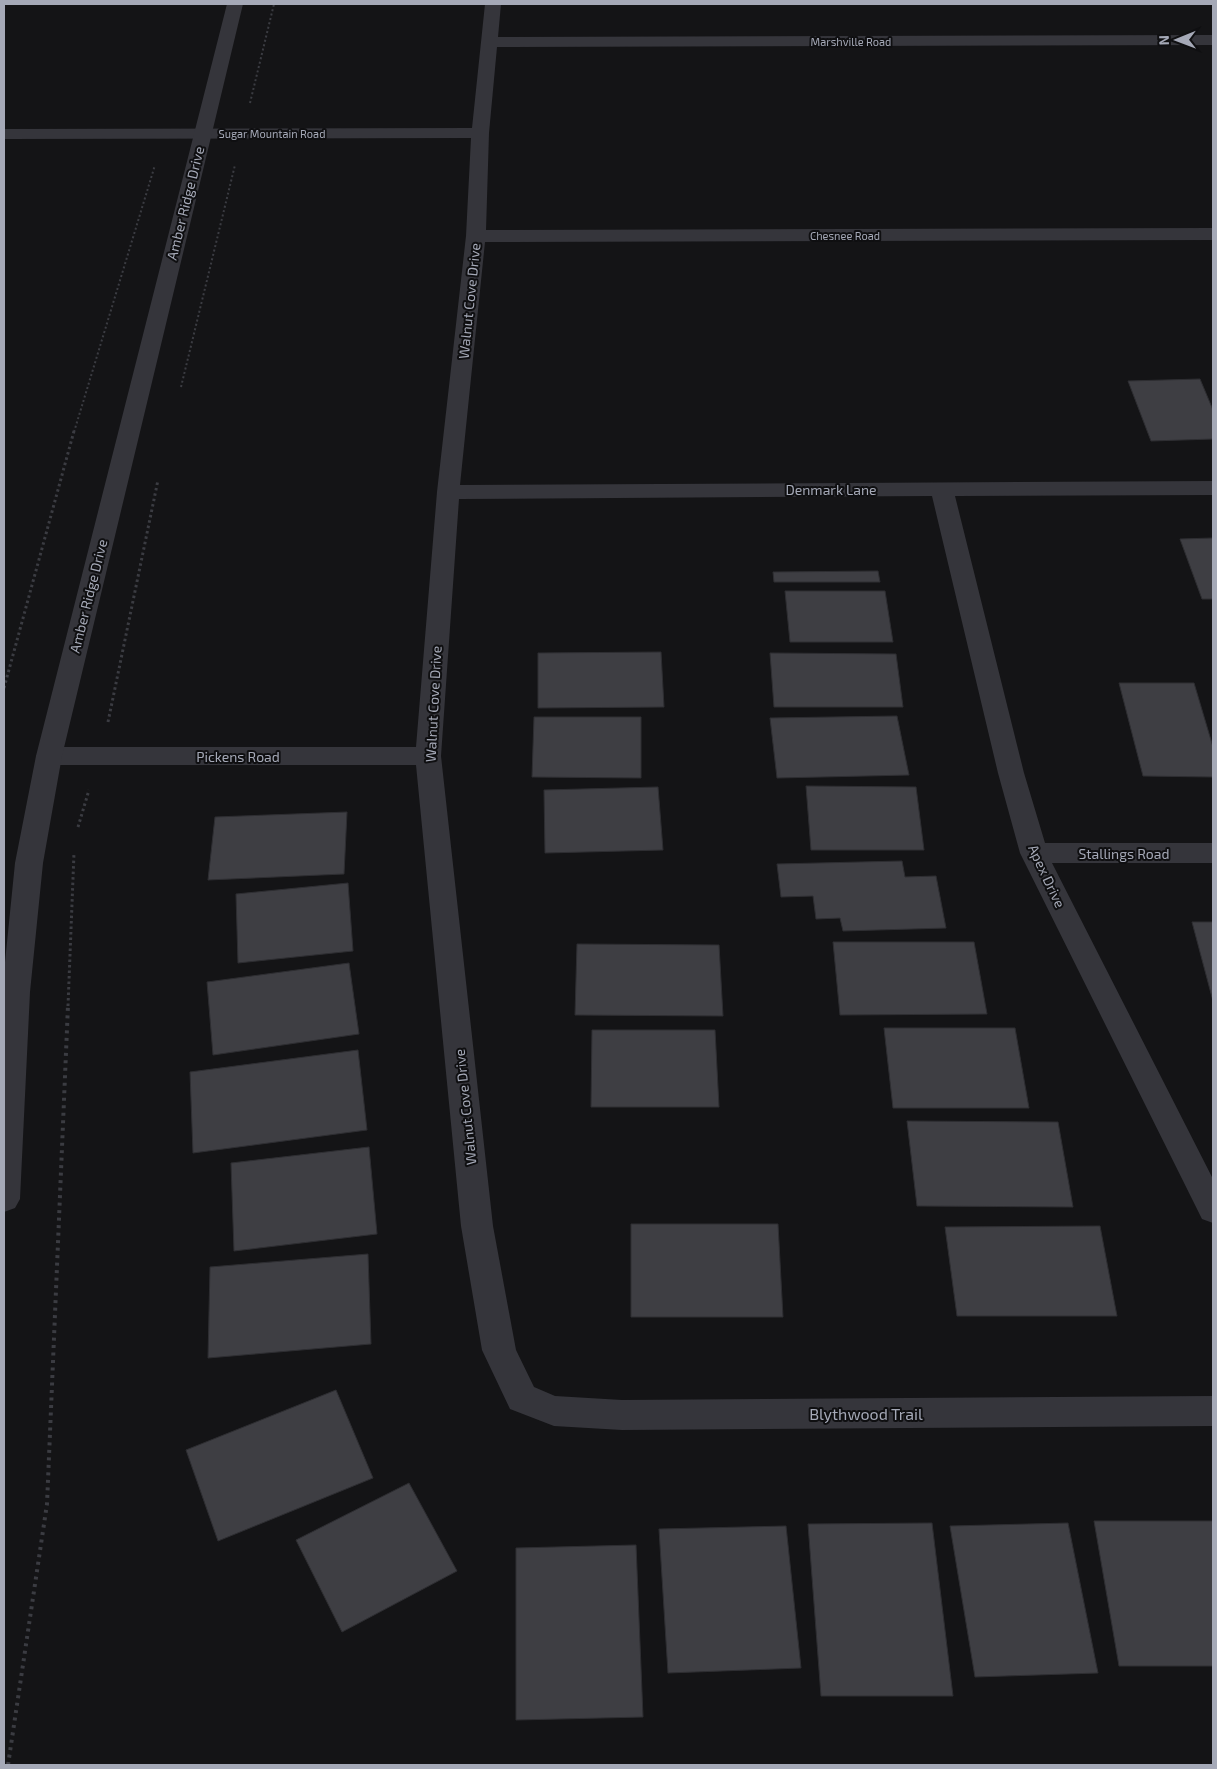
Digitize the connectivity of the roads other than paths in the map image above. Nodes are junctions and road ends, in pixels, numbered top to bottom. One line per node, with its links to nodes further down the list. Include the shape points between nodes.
1 (235, 4): 6 (street, Amber Ridge Drive)
2 (493, 4): 4 (street, Walnut Cove Drive)
3 (1213, 40): 4 (street, Marshville Road)
4 (490, 42): 7 (street, Walnut Cove Drive)
5 (4, 134): 6 (street, Sugar Mountain Road)
6 (202, 134): 7 (street, Sugar Mountain Road); 13 (street, Amber Ridge Drive)
7 (480, 134): 9 (street, Walnut Cove Drive)
8 (1213, 234): 9 (street, Chesnee Road)
9 (476, 236): 12 (street, Walnut Cove Drive)
10 (941, 488): 11 (street, Denmark Lane); 12 (street, Denmark Lane); 15 (street, Apex Drive)
11 (1213, 488)
12 (448, 492): 14 (street, Walnut Cove Drive)
13 (49, 756): 14 (street, Pickens Road); 17 (street, Amber Ridge Drive, via 29,863 16,992)
14 (428, 756): 19 (street, Walnut Cove Drive, via 477,1226 499,1350)
15 (1034, 853): 16 (street, Stallings Road); 18 (street, Apex Drive)
16 (1213, 853)
17 (4, 1199)
18 (1213, 1210)
19 (522, 1398): 20 (street, Blythwood Trail, via 554,1411 622,1415)
20 (1213, 1411)

